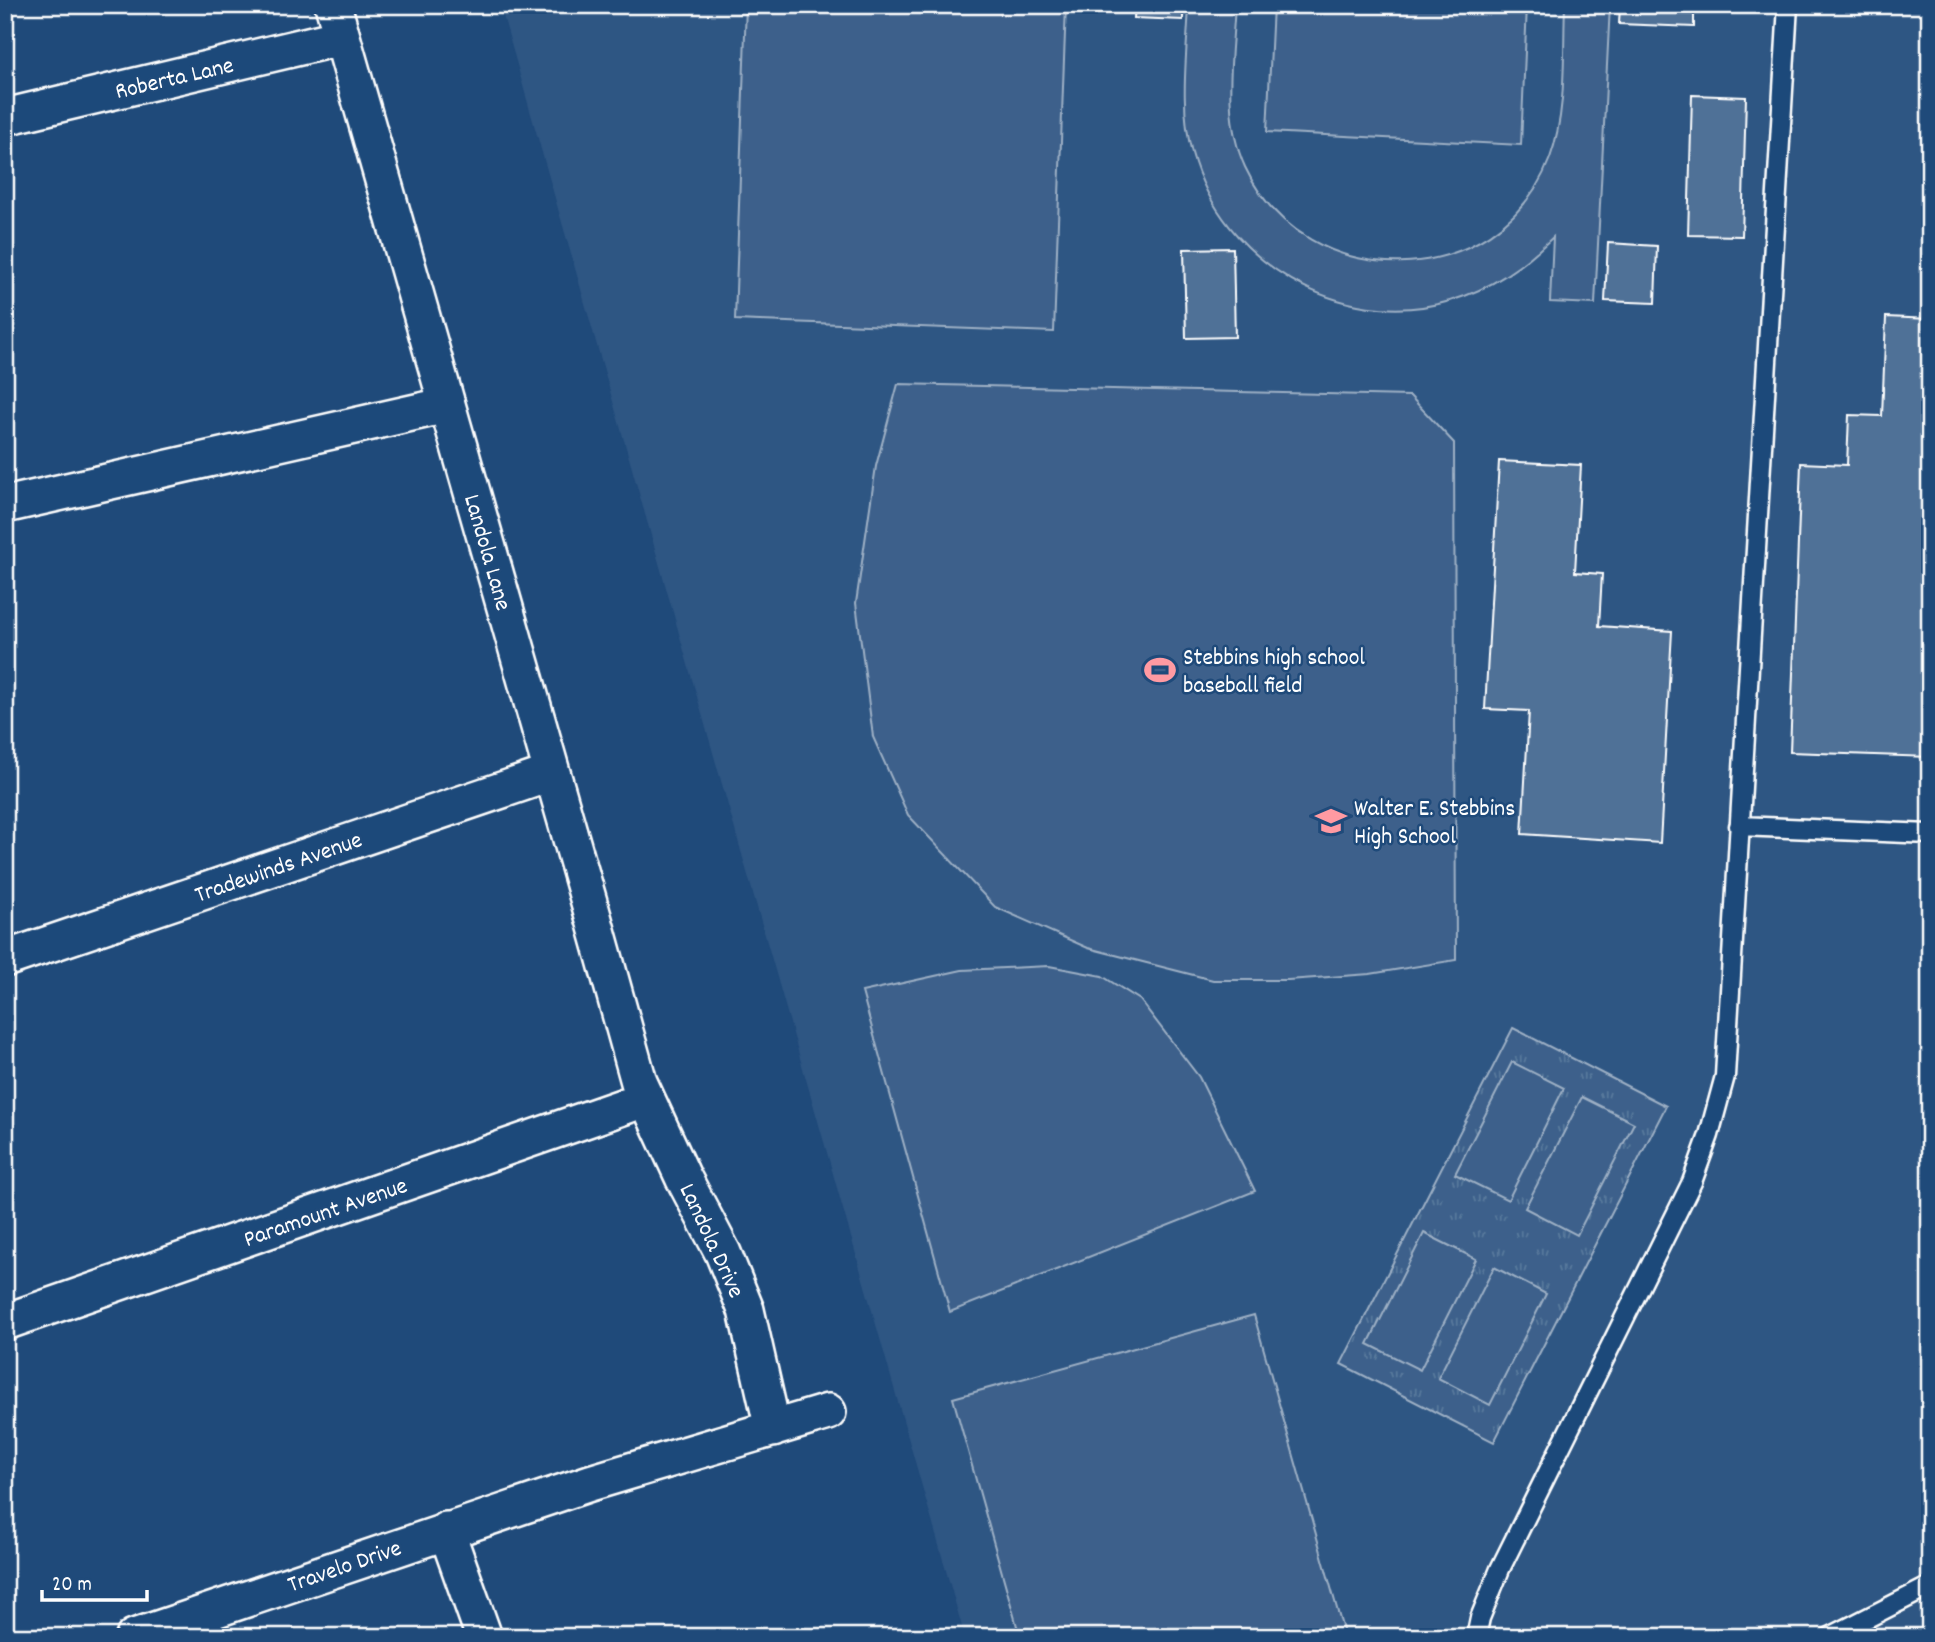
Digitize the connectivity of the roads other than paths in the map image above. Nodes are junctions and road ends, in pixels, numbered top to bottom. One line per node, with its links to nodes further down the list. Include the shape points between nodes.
1 (1788, 5): 7 (lane)
2 (337, 21): 3 (street, Roberta Lane); 4 (street, Landola Lane)
3 (5, 117)
4 (447, 405): 5 (street); 6 (street, Landola Lane)
5 (5, 505)
6 (552, 773): 9 (street, Tradewinds Avenue); 10 (street, Landola Lane)
7 (1740, 826): 8 (lane); 18 (lane, via 1725,1076 1709,1135 1692,1182 1500,1569)
8 (1930, 834)
9 (5, 960)
10 (645, 1099): 11 (street, Paramount Avenue); 13 (street, Landola Drive, via 723,1253 746,1310)
11 (5, 1322)
12 (828, 1412): 13 (street)
13 (773, 1429): 14 (street)
14 (446, 1530): 16 (street, Travelo Drive); 17 (street)
15 (1930, 1586): 19 (lane)
16 (134, 1637)
17 (484, 1637)
18 (1476, 1637)
19 (1830, 1637)

